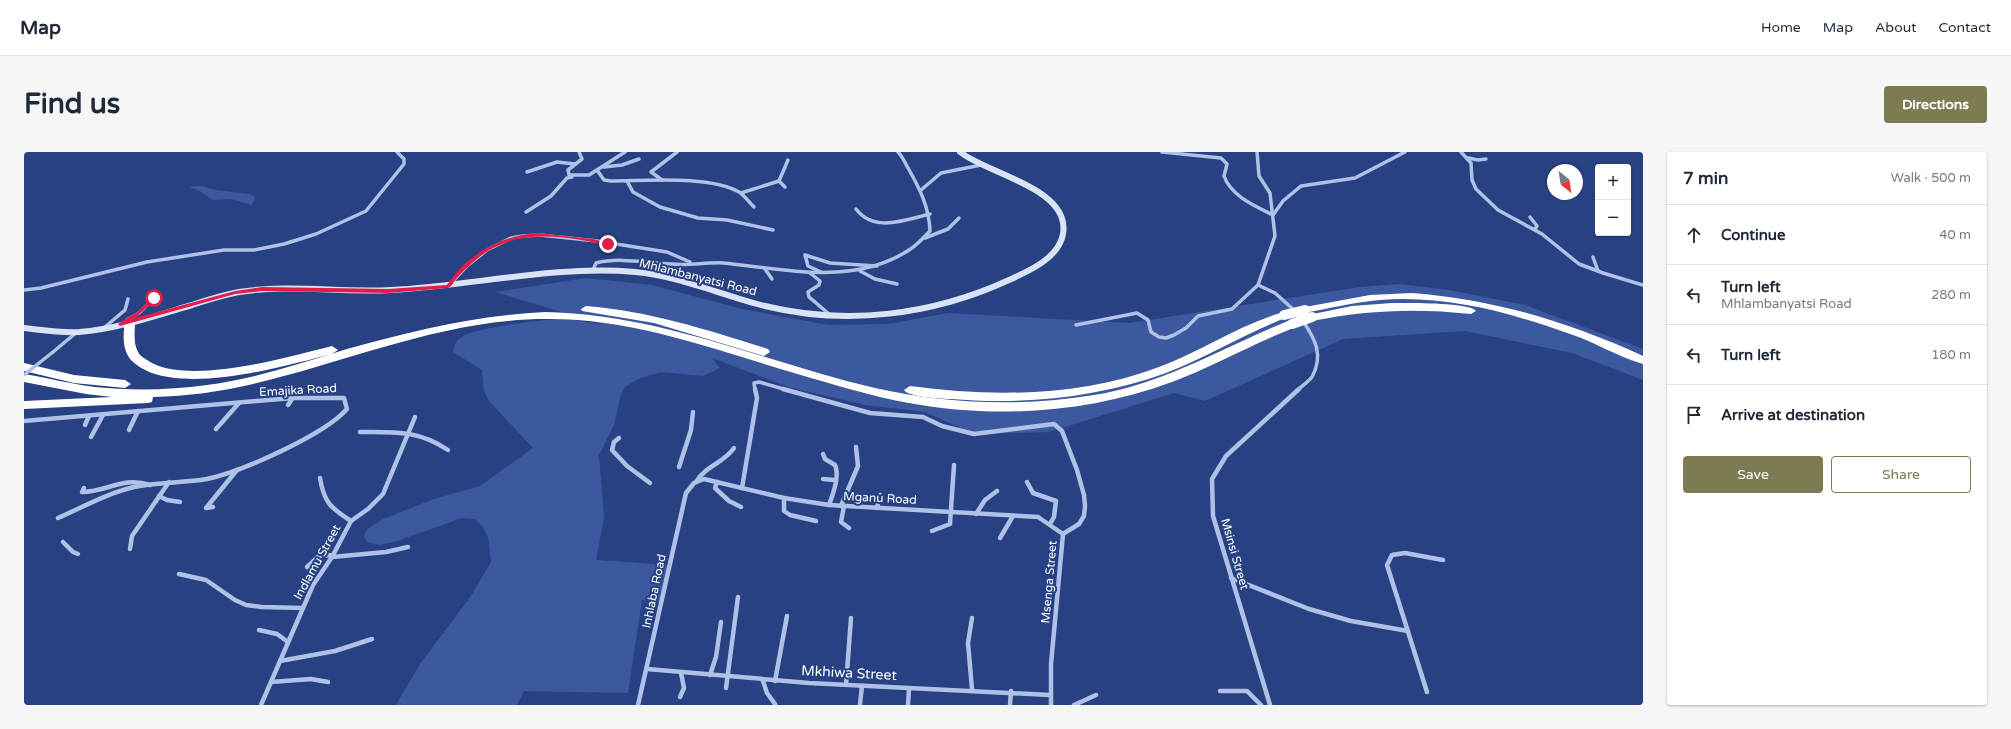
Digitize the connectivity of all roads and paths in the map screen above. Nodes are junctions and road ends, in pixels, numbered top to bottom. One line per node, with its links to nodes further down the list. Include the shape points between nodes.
1 (397, 152): 51 (street, via 404,159 404,164 366,211 316,234 254,250 224,250 152,261)
2 (579, 152): 15 (street, via 582,159)
3 (625, 152): 17 (street)
4 (677, 152): 21 (street, via 651,172)
5 (898, 152): 25 (street)
6 (960, 152): 16 (main road, Mhlambanyatsi Road)
7 (1162, 152): 31 (street, via 1221,158 1227,164 1224,176 1231,189 1253,205)
8 (1257, 152): 31 (street, via 1259,176 1270,192)
9 (1405, 152): 31 (street, via 1355,178 1301,186 1282,201)
10 (1461, 152): 11 (street)
11 (1468, 158): 13 (street); 35 (street, via 1473,167 1476,190 1500,213)
12 (639, 159): 17 (street, via 622,165)
13 (1486, 159)
14 (788, 160): 22 (street)
15 (575, 164): 19 (street, via 559,161); 20 (street, via 568,170 569,176)
16 (981, 165): 25 (street, via 977,168 953,169 936,175); 55 (main road, Mhlambanyatsi Road, via 1034,188 1054,203 1064,223 1063,234 1054,250 1039,264 1011,280 950,303 900,314)
17 (602, 167): 18 (street)
18 (597, 170): 20 (street, via 589,176); 23 (street, via 604,180)
19 (527, 172)
20 (574, 176): 29 (street, via 567,178 562,187 535,203)
21 (662, 180): 23 (street); 26 (street, via 710,183)
22 (779, 180): 24 (street); 26 (street)
23 (627, 181): 34 (street, via 633,192 660,207 698,218 726,220)
24 (785, 187)
25 (921, 190): 30 (street)
26 (741, 194): 27 (street)
27 (754, 207)
28 (856, 209): 30 (street, via 860,217 884,224)
29 (526, 212)
30 (930, 214): 36 (street, via 930,231)
31 (1273, 215): 48 (street, via 1275,236)
32 (1530, 217): 35 (street, via 1537,226)
33 (959, 218): 36 (street, via 955,225 944,233)
34 (774, 230)
35 (1535, 230): 43 (street, via 1578,263)
36 (924, 238): 39 (street, via 904,255)
37 (1593, 257): 43 (street)
38 (690, 262): 40 (street, via 727,263); 41 (street, via 679,264 601,261 596,263); 50 (street, via 667,252 602,242 537,235 522,236 496,244 477,256)
39 (881, 266): 42 (street); 44 (street, via 830,263 805,255 808,266)
40 (765, 269): 45 (street); 46 (street)
41 (593, 270): 50 (main road, Mhlambanyatsi Road); 55 (main road, Mhlambanyatsi Road, via 639,273 769,307)
42 (860, 271): 44 (street); 47 (street, via 875,279)
43 (1598, 271): 49 (street)
44 (822, 272): 45 (street)
45 (809, 273): 55 (street, via 820,281 819,285 808,292 809,297)
46 (772, 279)
47 (897, 284)
48 (1258, 285): 57 (street, via 1232,309 1198,316 1186,328 1166,338 1151,332 1148,320 1137,313); 131 (street, Msinsi Street, via 1286,302 1309,328 1319,353 1312,377 1226,456 1212,479 1213,516)
49 (1643, 285)
50 (448, 286): 56 (main road, Mhlambanyatsi Road, via 388,291 262,289 235,292)
51 (24, 290)
52 (154, 298): 56 (street)
53 (128, 299): 59 (street, via 125,310)
54 (1308, 313): 61 (highway, bridge, via 1284,315 1257,324 1163,369 1125,382 1082,391 1001,397 954,396 874,384 653,319 604,310 549,307 496,311 413,328); 62 (highway, via 1380,297 1453,300 1535,319 1581,334); 64 (highway, via 1425,306 1484,313 1519,321 1581,341); 66 (highway, bridge, via 1292,324 1260,336 1167,380 1083,401 1033,406 974,407 876,392 630,322 582,315 492,319 449,326)
55 (830, 315)
56 (125, 323): 59 (main road, Mhlambanyatsi Road); 61 (highway, via 134,356 147,367 179,376 218,373)
57 (1076, 325)
58 (24, 328): 60 (main road, Mhlambanyatsi Road)
59 (104, 328): 60 (main road, Mhlambanyatsi Road)
60 (77, 332): 65 (street, bridge)
61 (357, 345): 63 (highway, via 270,370 214,381 166,385 117,384 74,379)
62 (1643, 360)
63 (24, 367)
64 (1643, 368)
65 (24, 377): 66 (highway, via 96,391 157,393)
66 (245, 382): 69 (highway, via 166,398)
67 (292, 399): 68 (street, Emajika Road); 70 (street); 90 (street, Emajika Road, via 344,398 347,409 324,427 261,461)
68 (239, 403): 71 (street, Emajika Road); 78 (street, via 224,423)
69 (24, 405)
70 (288, 405)
71 (138, 411): 73 (street, Emajika Road); 79 (street)
72 (693, 412): 89 (street, via 692,430)
73 (103, 415): 74 (street, Emajika Road); 82 (street)
74 (89, 416): 76 (street, Emajika Road); 77 (street)
75 (415, 417): 81 (street, Indlamu Street)
76 (24, 421)
77 (85, 425)
78 (216, 428)
79 (129, 430)
80 (360, 432): 81 (street)
81 (407, 435): 86 (street, via 427,437); 117 (street, Indlamu Street, via 383,494)
82 (92, 436)
83 (619, 438): 95 (street, via 614,442 612,450)
84 (856, 447): 108 (street, via 858,466)
85 (734, 448): 96 (street, Inhlaba Road, via 730,455 704,470)
86 (448, 450)
87 (823, 454): 93 (street, via 825,459 832,461 836,466)
88 (954, 465): 112 (street)
89 (680, 467)
90 (237, 470): 94 (street, Emajika Road, via 196,482); 109 (street, via 206,508)
91 (320, 478): 117 (street, via 322,493 329,507)
92 (823, 479): 93 (street)
93 (835, 480): 107 (street, via 832,499)
94 (169, 482): 99 (street, Emajika Road); 104 (street)
95 (650, 482)
96 (695, 482): 97 (street, Mganu Road, via 704,479); 143 (street, Inhlaba Road, via 686,493)
97 (717, 482): 101 (street, Mganu Road); 110 (street, via 715,488 720,494)
98 (1026, 482): 118 (street, via 1034,493 1056,501)
99 (151, 485): 100 (street, via 132,481 89,492 82,492); 115 (street, Emajika Road, via 123,490)
100 (84, 488)
101 (742, 488): 105 (street, Mganu Road); 121 (street, Msenga Street, via 757,398 754,383 759,382 870,413 923,417 942,426 974,434 1054,424 1062,432 1085,496 1080,524)
102 (997, 491): 113 (street, via 980,505)
103 (880, 495): 111 (street)
104 (159, 496): 106 (street); 125 (street, via 132,536)
105 (784, 498): 107 (street, Mganu Road); 116 (street, via 784,511 790,515)
106 (180, 502)
107 (828, 505): 108 (street, Mganu Road)
108 (843, 506): 111 (street, Mganu Road); 119 (street, via 842,522)
109 (212, 507)
110 (741, 507)
111 (877, 508): 112 (street, Mganu Road)
112 (950, 512): 113 (street, Mganu Road); 120 (street, via 950,524)
113 (976, 514): 114 (street, Mganu Road)
114 (1013, 516): 118 (street, Mganu Road, via 1038,517); 122 (street)
115 (58, 518)
116 (816, 520)
117 (351, 521): 127 (street, Indlamu Street)
118 (1050, 524): 121 (street, Mganu Road)
119 (849, 528)
120 (932, 531)
121 (1063, 534): 159 (street, Msenga Street)
122 (1000, 538)
123 (63, 542): 126 (street)
124 (408, 547): 127 (street, via 386,552)
125 (130, 549)
126 (78, 554)
127 (332, 556): 129 (street, via 319,556); 133 (street, Indlamu Street, via 313,585)
128 (1443, 560): 139 (street, via 1405,553 1392,555 1387,565)
129 (307, 567)
130 (179, 574): 133 (street, via 205,579 240,602)
131 (1231, 578): 139 (street, via 1309,609 1351,621); 171 (street, Msinsi Street)
132 (738, 597): 146 (street)
133 (303, 608): 141 (street, Indlamu Street)
134 (787, 616): 148 (street)
135 (850, 618): 151 (street)
136 (972, 618): 155 (street, via 968,643)
137 (721, 622): 145 (street, via 716,657)
138 (259, 630): 141 (street, via 277,634)
139 (1408, 631): 158 (street)
140 (372, 639): 142 (street, via 335,651)
141 (288, 642): 142 (street, Indlamu Street)
142 (280, 661): 149 (street, Indlamu Street)
143 (647, 669): 144 (street, Mkhiwa Street); 165 (street, Inhlaba Road)
144 (681, 673): 145 (street, Mkhiwa Street); 161 (street, via 684,688)
145 (710, 675): 146 (street, Mkhiwa Street)
146 (727, 677): 147 (street, Mkhiwa Street); 153 (street)
147 (763, 680): 148 (street, Mkhiwa Street); 162 (street, via 767,693)
148 (775, 681): 151 (street, Mkhiwa Street)
149 (271, 682): 150 (street, via 311,679); 164 (street, Indlamu Street)
150 (328, 682)
151 (846, 685): 152 (street, Mkhiwa Street)
152 (862, 686): 154 (street, Mkhiwa Street); 163 (street)
153 (726, 688)
154 (909, 688): 155 (street, Mkhiwa Street); 166 (street)
155 (972, 689): 156 (street, Mkhiwa Street)
156 (1011, 691): 159 (street, Mkhiwa Street); 167 (street)
157 (1220, 691): 170 (street, via 1247,691)
158 (1428, 692)
159 (1050, 695): 168 (street, Msenga Street)
160 (1096, 695): 169 (street)
161 (680, 697)
162 (775, 704)
163 (860, 704)
164 (261, 705)
165 (638, 705)
166 (908, 705)
167 (1010, 705)
168 (1051, 705)
169 (1074, 705)
170 (1262, 705)
171 (1270, 705)

